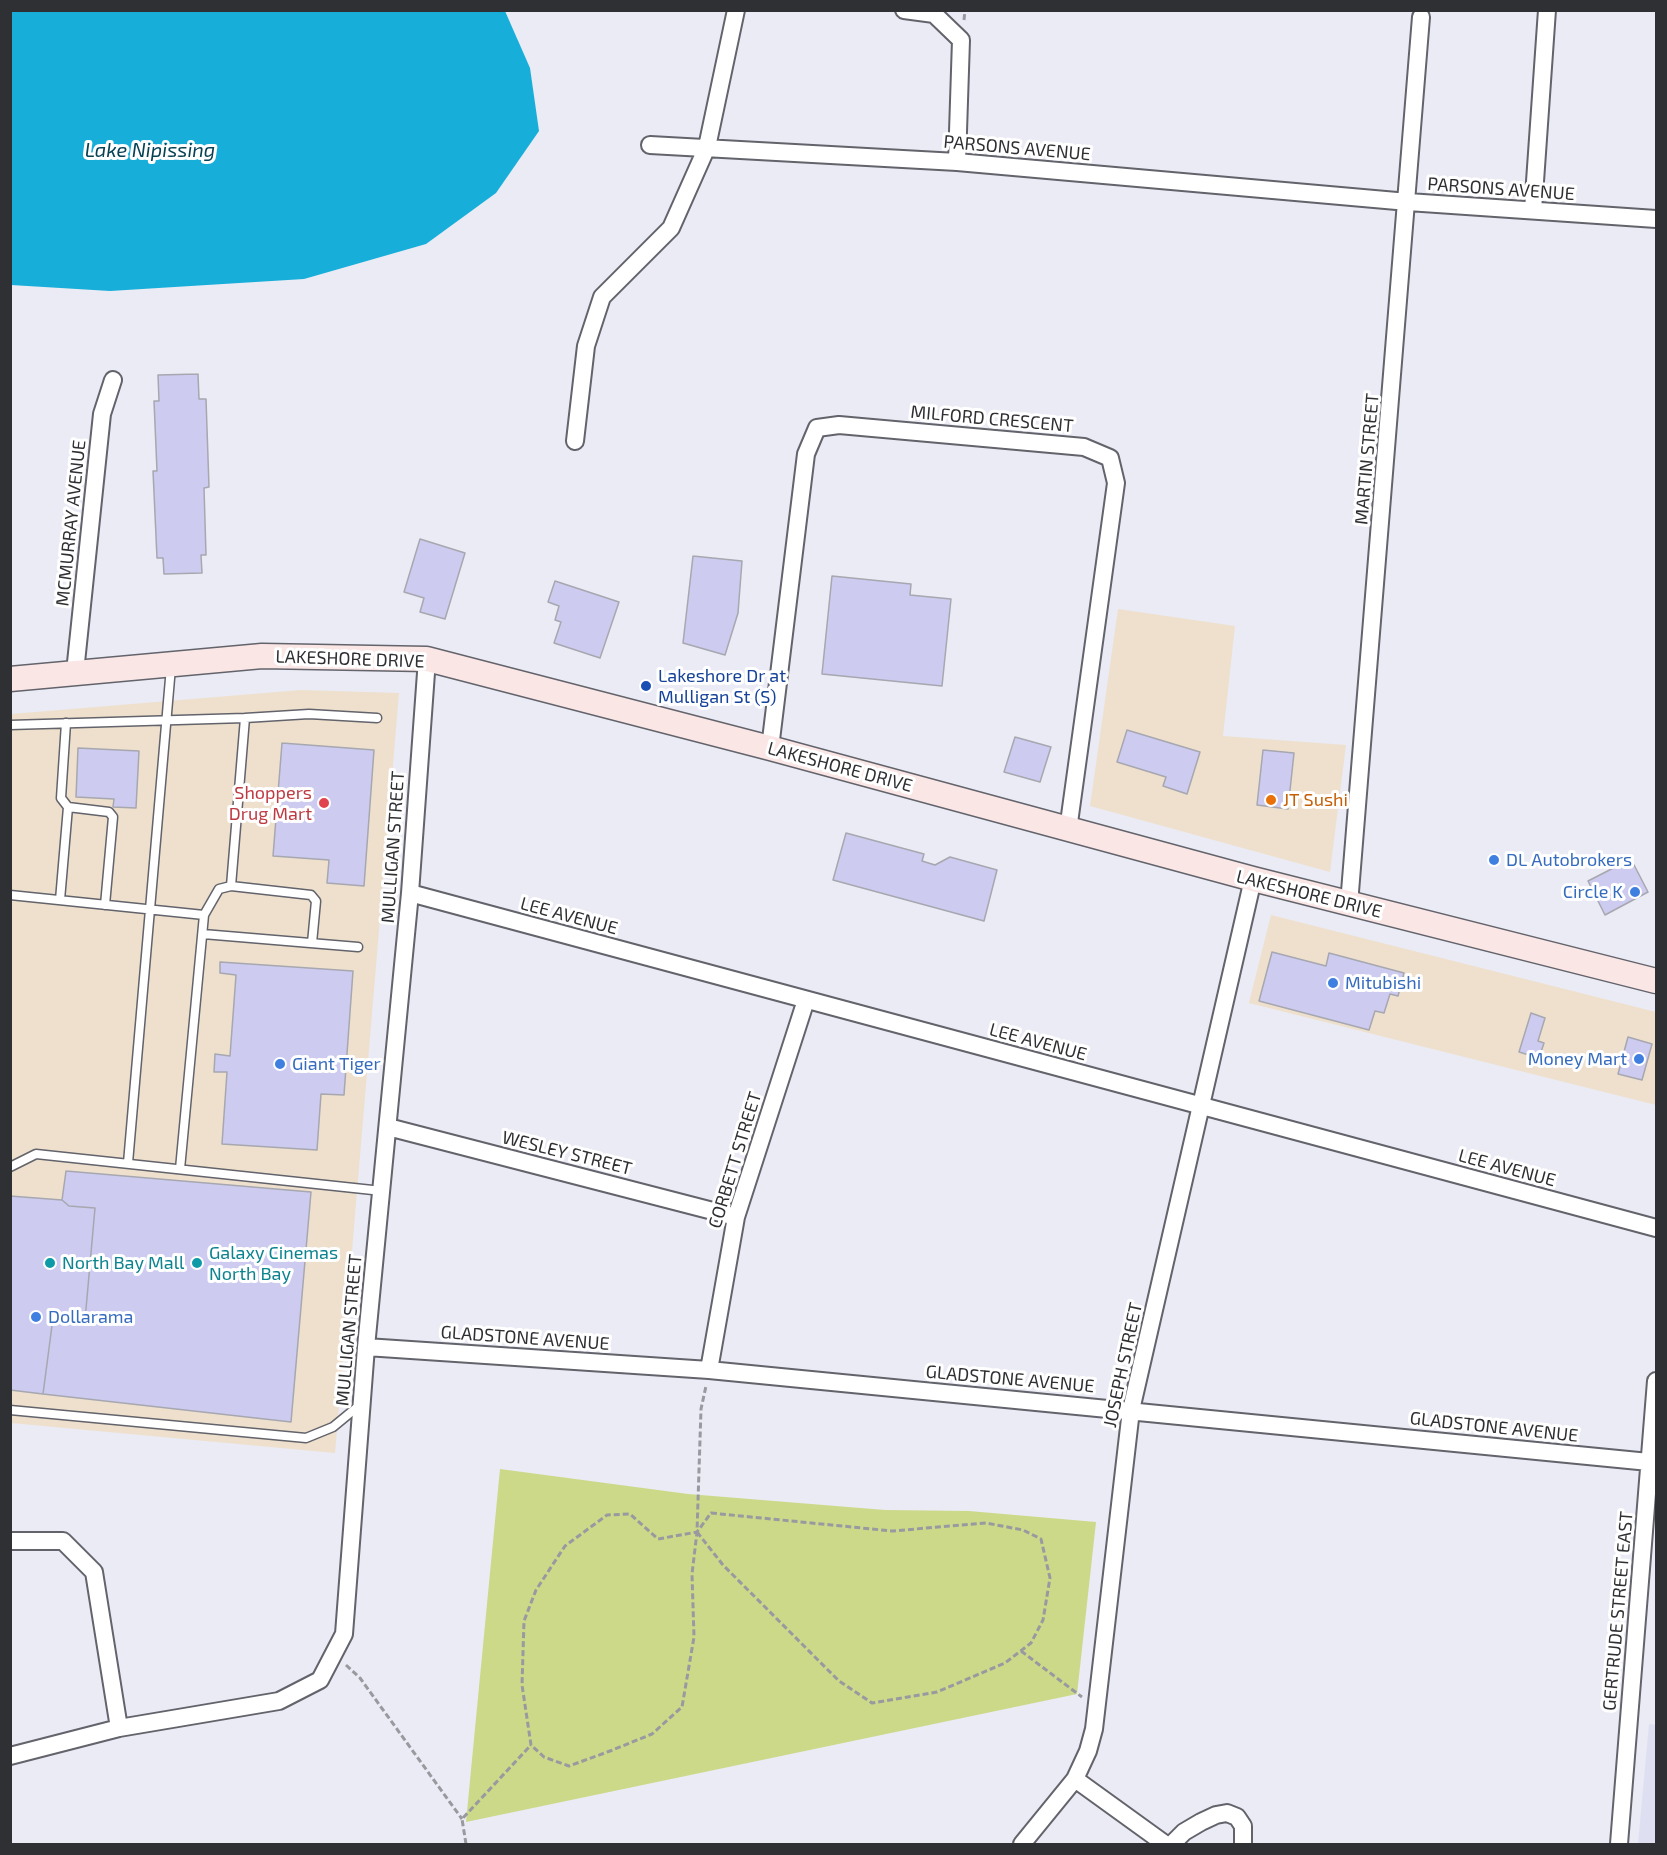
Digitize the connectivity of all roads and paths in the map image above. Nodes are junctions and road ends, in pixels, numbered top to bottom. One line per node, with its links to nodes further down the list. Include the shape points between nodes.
1 (736, 10): 6 (street)
2 (904, 10): 7 (street, via 934,14 962,40)
3 (1547, 10): 9 (street)
4 (1421, 17): 8 (street, MARTIN STREET)
5 (650, 145): 6 (street, PARSONS AVENUE)
6 (707, 147): 7 (street, PARSONS AVENUE); 12 (street, via 671,228 602,297 586,346)
7 (957, 162): 8 (street, PARSONS AVENUE)
8 (1408, 202): 9 (street, PARSONS AVENUE); 30 (street, MARTIN STREET)
9 (1533, 210): 10 (street, PARSONS AVENUE)
10 (1656, 219)
11 (113, 381): 15 (street, MCMURRAY AVENUE, via 102,414)
12 (574, 441)
13 (427, 659): 14 (main road, LAKESHORE DRIVE, via 262,656); 22 (main road, LAKESHORE DRIVE); 27 (street, MULLIGAN STREET)
14 (171, 664): 15 (main road, LAKESHORE DRIVE); 19 (lane)
15 (75, 672): 16 (main road, LAKESHORE DRIVE)
16 (10, 679)
17 (245, 718): 18 (lane, via 309,714); 19 (lane); 26 (lane)
18 (377, 718)
19 (166, 721): 20 (lane); 32 (lane)
20 (66, 723): 21 (lane); 23 (lane, via 61,798)
21 (10, 725)
22 (771, 748): 24 (main road, LAKESHORE DRIVE); 24 (street, MILFORD CRESCENT, via 806,454 818,428 839,425 1084,447 1110,458 1116,483)
23 (68, 807): 29 (lane); 31 (lane, via 108,812 113,817)
24 (1068, 830): 25 (main road, LAKESHORE DRIVE)
25 (1253, 879): 30 (main road, LAKESHORE DRIVE); 39 (street, JOSEPH STREET)
26 (231, 886): 33 (lane, via 219,889); 35 (lane, via 311,895 316,901)
27 (410, 893): 38 (street, LEE AVENUE); 40 (street, MULLIGAN STREET)
28 (10, 895): 29 (lane)
29 (60, 900): 31 (lane)
30 (1349, 904): 37 (main road, LAKESHORE DRIVE)
31 (105, 905): 32 (lane)
32 (150, 910): 33 (lane); 41 (lane)
33 (204, 915): 34 (lane)
34 (203, 934): 35 (lane); 43 (lane)
35 (312, 943): 36 (lane)
36 (358, 947)
37 (1656, 981)
38 (806, 1000): 39 (street, LEE AVENUE); 45 (street, CORBETT STREET)
39 (1201, 1107): 46 (street, LEE AVENUE); 52 (street, JOSEPH STREET)
40 (388, 1127): 44 (street, MULLIGAN STREET); 45 (street, WESLEY STREET)
41 (128, 1163): 42 (lane, via 36,1154); 43 (lane)
42 (10, 1167)
43 (180, 1169): 44 (lane)
44 (382, 1191): 47 (street, MULLIGAN STREET)
45 (736, 1217): 48 (street, CORBETT STREET)
46 (1656, 1228)
47 (366, 1347): 48 (street, GLADSTONE AVENUE); 50 (street, MULLIGAN STREET)
48 (709, 1370): 52 (street, GLADSTONE AVENUE); 54 (path, via 701,1409)
49 (1656, 1381): 53 (street, GERTRUDE STREET EAST)
50 (362, 1404): 51 (lane, via 333,1427 306,1438); 57 (street, MULLIGAN STREET, via 344,1634)
51 (10, 1410)
52 (1131, 1410): 53 (street, GLADSTONE AVENUE); 58 (street, JOSEPH STREET)
53 (1649, 1462): 69 (street, GERTRUDE STREET EAST)
54 (697, 1532): 56 (path, via 723,1565 839,1682 872,1703 937,1692 1005,1663); 56 (path, via 711,1513 892,1531 986,1522 1023,1530 1041,1539 1050,1578 1043,1620 1031,1643); 60 (path, via 692,1574 694,1637 682,1707 652,1734 569,1766 544,1756); 60 (path, via 658,1539 630,1514 607,1515 565,1546 536,1590 524,1621 522,1685)
55 (10, 1541): 59 (street, via 63,1541 94,1572)
56 (1021, 1651): 58 (path)
57 (334, 1653): 59 (street, MULLIGAN STREET, via 320,1680 279,1701); 63 (path, via 360,1678)
58 (1096, 1709): 62 (street, JOSEPH STREET, via 1088,1751)
59 (119, 1728): 61 (street, MULLIGAN STREET)
60 (531, 1745): 63 (path)
61 (10, 1756)
62 (1075, 1779): 65 (street, JOSEPH STREET); 66 (street)
63 (462, 1820): 64 (path)
64 (466, 1845)
65 (1022, 1845)
66 (1165, 1845)
67 (1172, 1845): 68 (street, via 1201,1822 1227,1813 1237,1817 1243,1826)
68 (1243, 1845)
69 (1618, 1845)

